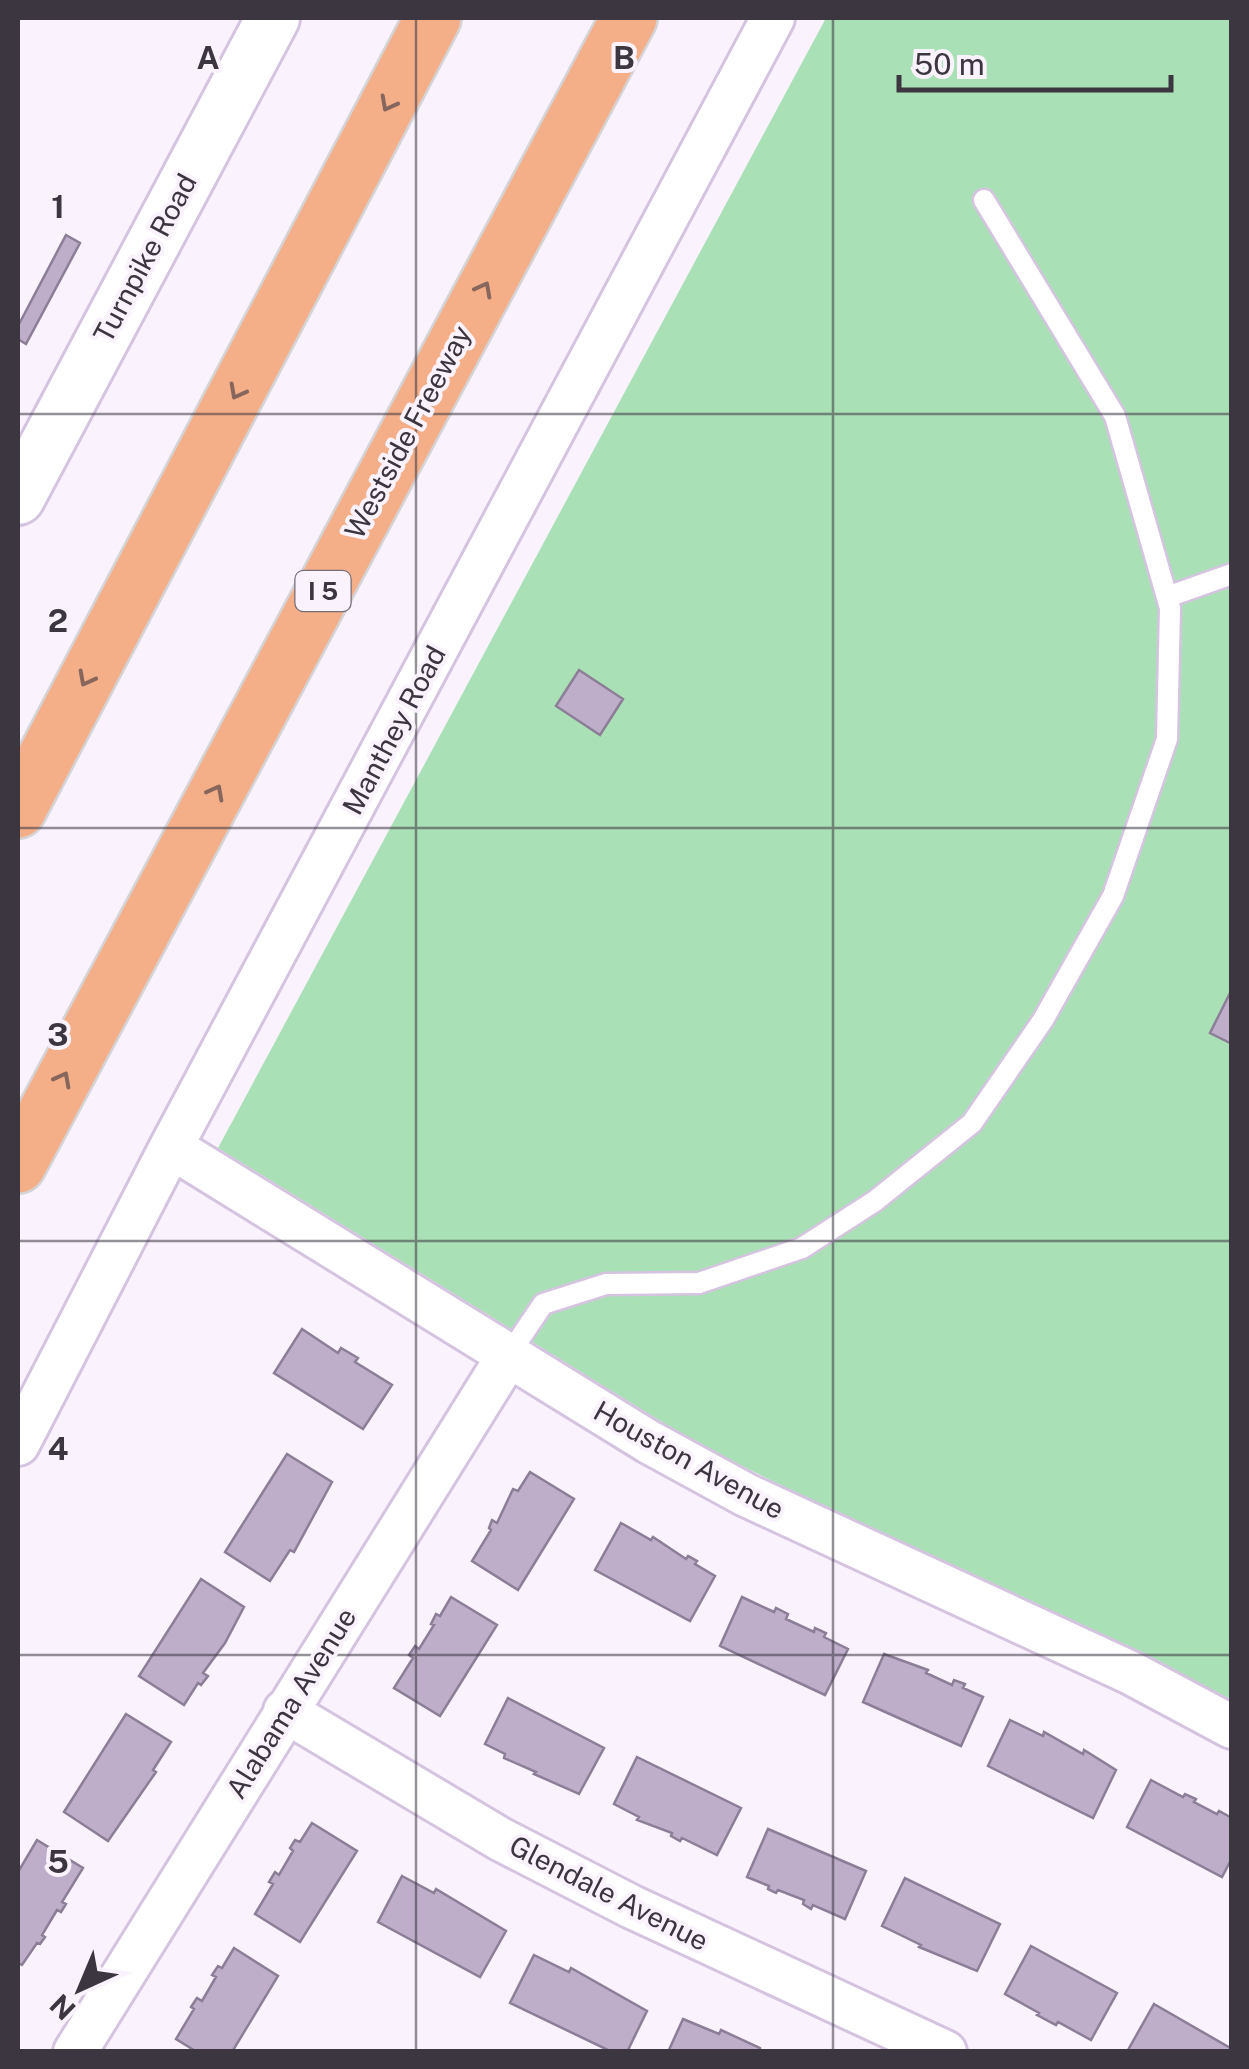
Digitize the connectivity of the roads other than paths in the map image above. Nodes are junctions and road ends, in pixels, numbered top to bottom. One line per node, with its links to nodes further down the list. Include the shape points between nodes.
1 (273, 18): 6 (street, Turnpike Road, via 38,442)
2 (433, 18): 9 (highway, one-way to 9)
3 (629, 18): 11 (highway, Westside Freeway / I 5, one-way to 3)
4 (773, 18): 10 (street, Manthey Road)
5 (984, 200): 8 (lane, via 1115,416)
6 (18, 498)
7 (1232, 574): 8 (lane)
8 (1168, 597): 12 (lane, via 1166,740 1113,896 1043,1020 972,1123 875,1201 802,1248 698,1282 606,1284 543,1304)
9 (18, 810)
10 (172, 1148): 12 (street, Houston Avenue); 13 (street, Manthey Road)
11 (18, 1165)
12 (508, 1356): 14 (street, Alabama Avenue); 15 (street, Houston Avenue, via 746,1494 1131,1673)
13 (18, 1444)
14 (286, 1711): 16 (street, Alabama Avenue); 17 (street, Glendale Avenue, via 500,1839)
15 (1232, 1727)
16 (75, 2052)
17 (945, 2052)

